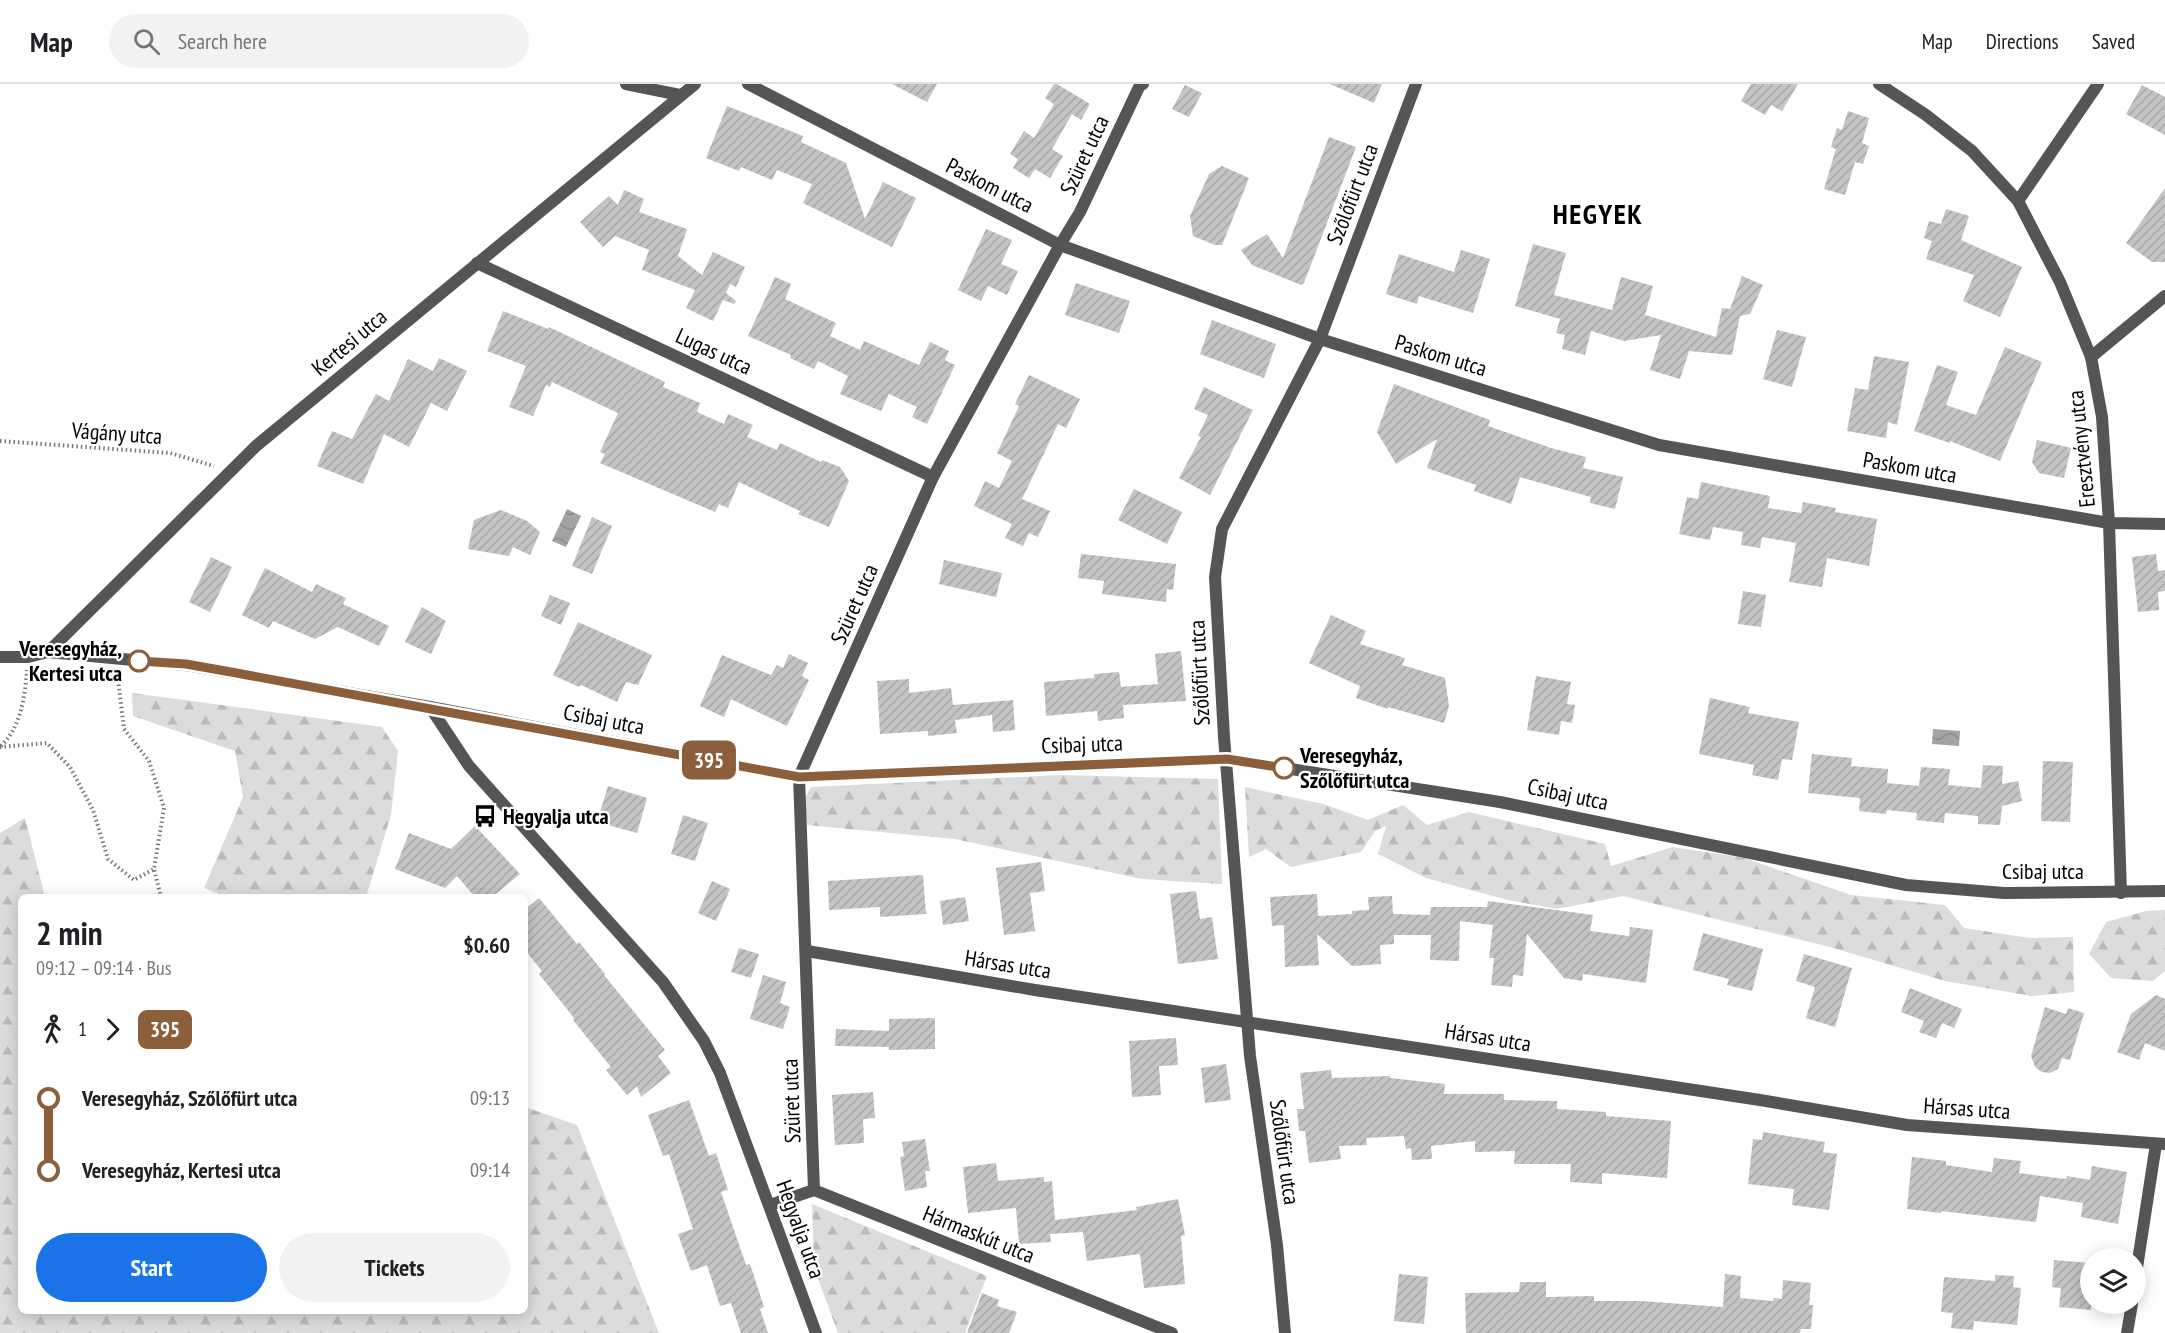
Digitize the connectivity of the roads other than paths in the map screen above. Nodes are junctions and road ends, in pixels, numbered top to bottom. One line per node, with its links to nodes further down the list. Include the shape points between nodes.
1 (626, 84): 8 (street)
2 (695, 84): 8 (street, Kertesi utca)
3 (748, 84): 10 (street, Paskom utca)
4 (1143, 84): 10 (street, Szüret utca)
5 (1416, 84): 13 (street, Szőlőfürt utca)
6 (1879, 84): 9 (street, Eresztvény utca, via 1972,151)
7 (2098, 84): 9 (street)
8 (680, 95): 11 (street, Kertesi utca)
9 (2018, 201): 14 (street, Eresztvény utca, via 2060,282)
10 (1060, 245): 13 (street, Paskom utca); 15 (street, Szüret utca)
11 (477, 263): 15 (street, Lugas utca); 18 (street, Kertesi utca, via 256,446)
12 (2165, 296): 14 (street)
13 (1320, 339): 16 (street, Paskom utca, via 1659,445); 21 (street, Szőlőfürt utca, via 1222,529 1215,578)
14 (2091, 357): 16 (street, Eresztvény utca, via 2102,417)
15 (933, 477): 22 (street, Szüret utca)
16 (2109, 523): 17 (street, Paskom utca); 24 (street, Eresztvény utca)
17 (2165, 524)
18 (48, 652): 19 (street, Csibaj utca); 20 (street, Csibaj utca, via 186,664)
19 (0, 657)
20 (430, 707): 22 (street, Csibaj utca); 29 (street, Hegyalja utca, via 469,766 663,982 704,1041)
21 (1227, 759): 22 (street, Csibaj utca); 24 (street, Csibaj utca, via 1500,802 1906,885 2004,893); 26 (street, Szőlőfürt utca)
22 (799, 777): 25 (street, Szüret utca)
23 (2165, 891): 24 (street, Csibaj utca)
24 (2121, 893)
25 (807, 951): 26 (street, Hársas utca); 28 (street, Szüret utca)
26 (1247, 1021): 27 (street, Hársas utca, via 1907,1125); 34 (street, Szőlőfürt utca)
27 (2160, 1144): 30 (street)
28 (814, 1190): 29 (street); 33 (street, Hármaskút utca)
29 (770, 1205): 32 (street, Hegyalja utca)
30 (2141, 1248)
31 (2130, 1314): 35 (street)
32 (816, 1333)
33 (1172, 1333)
34 (1285, 1333)
35 (2127, 1333)

